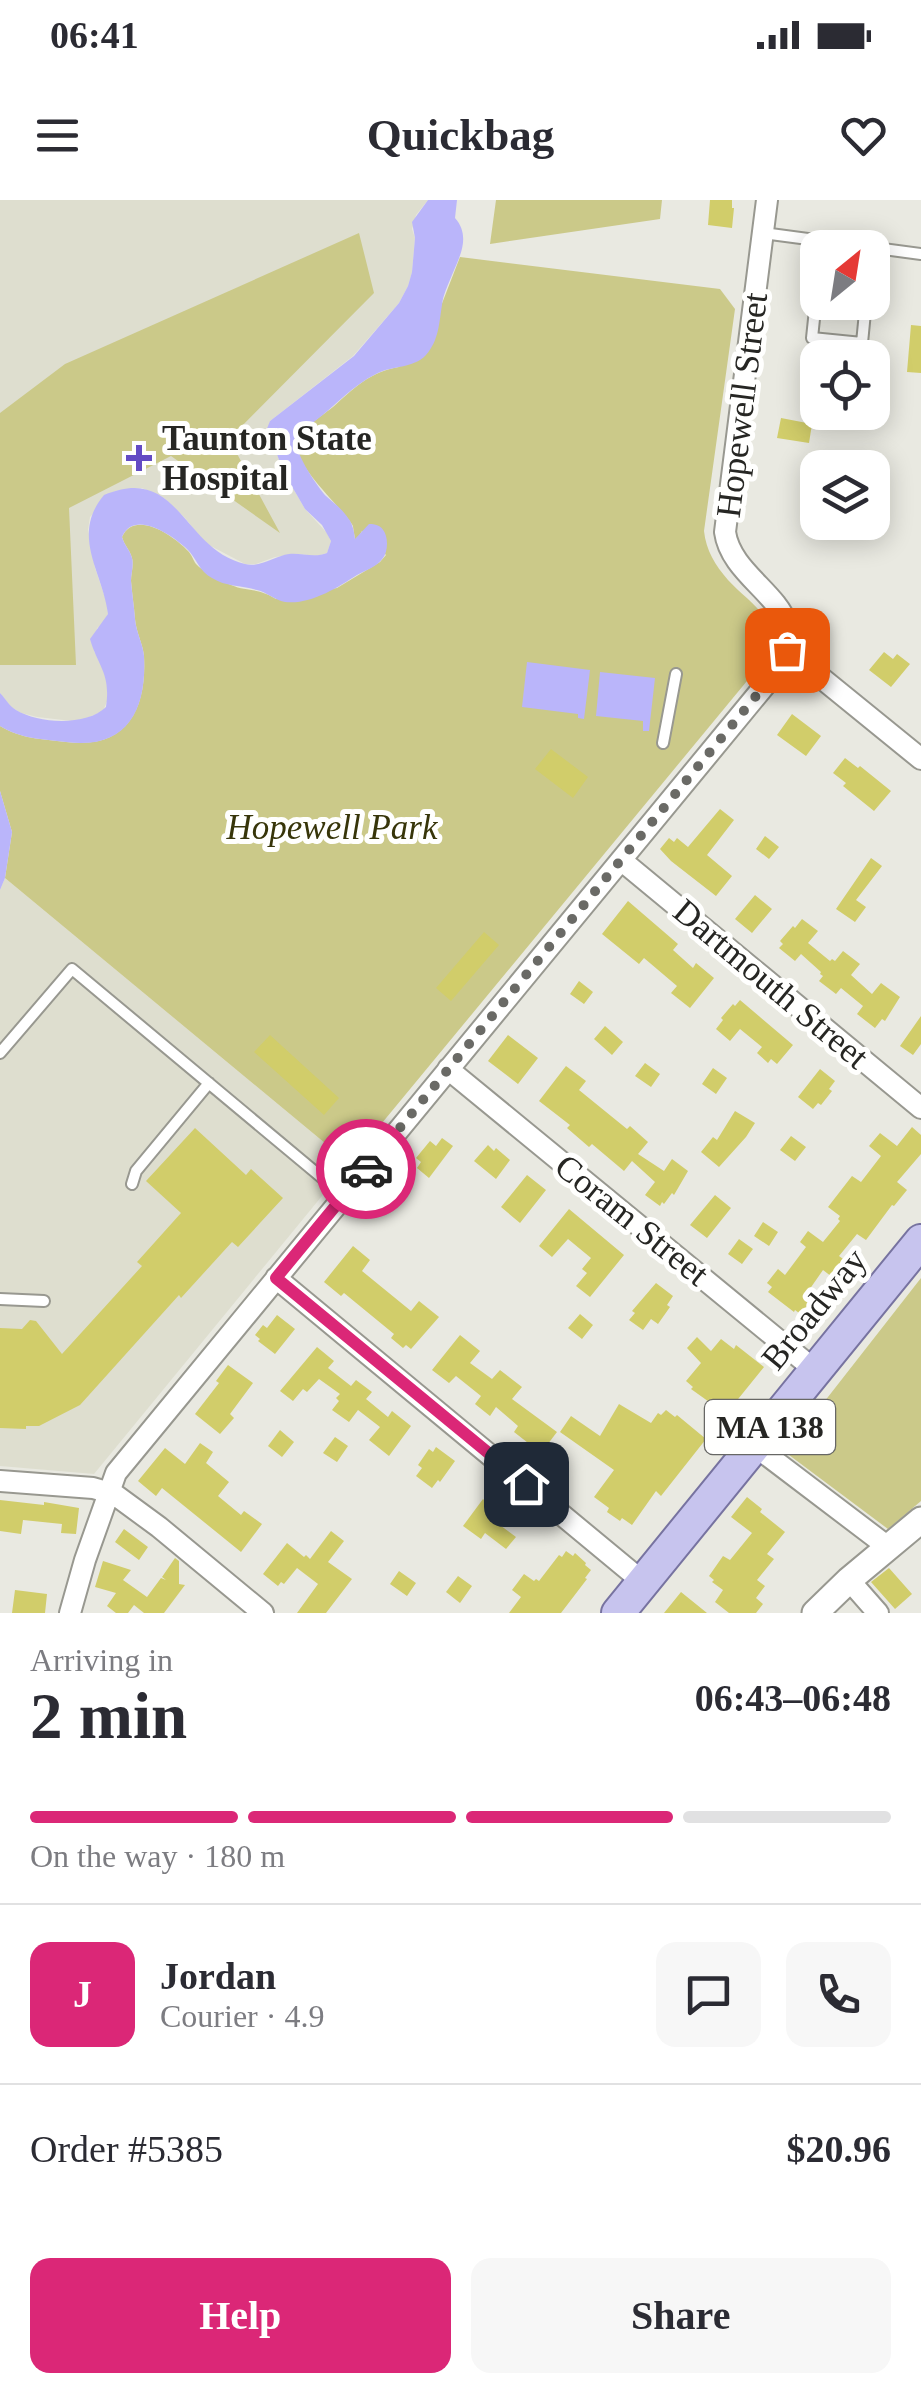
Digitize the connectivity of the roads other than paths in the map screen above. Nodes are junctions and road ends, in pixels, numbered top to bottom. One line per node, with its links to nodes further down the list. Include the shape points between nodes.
1 (767, 200): 2 (street, Hopewell Street)
2 (763, 234): 3 (lane); 8 (street, Hopewell Street, via 725,532 734,556 781,612)
3 (800, 240)
4 (890, 249): 5 (lane)
5 (921, 254)
6 (814, 320): 7 (lane, via 812,338 862,343)
7 (864, 320)
8 (787, 650): 11 (street); 12 (street)
9 (676, 674): 10 (lane)
10 (663, 742)
11 (921, 759)
12 (620, 860): 14 (street); 16 (street, Dartmouth Street)
13 (0, 1053): 15 (lane, via 72,969)
14 (448, 1069): 18 (street); 23 (street, Coram Street)
15 (209, 1083): 17 (lane); 18 (lane)
16 (921, 1108)
17 (132, 1184)
18 (344, 1196): 20 (street)
19 (921, 1241): 23 (main road, Broadway / MA 138)
20 (276, 1278): 26 (street); 30 (street)
21 (0, 1299): 22 (lane)
22 (44, 1301)
23 (816, 1371): 24 (main road, Broadway / MA 138)
24 (755, 1446): 28 (street); 30 (main road, Broadway / MA 138)
25 (0, 1480): 26 (street)
26 (108, 1491): 31 (street); 32 (street)
27 (921, 1520): 28 (street)
28 (888, 1547): 29 (street)
29 (849, 1580): 34 (street); 35 (street)
30 (643, 1582): 33 (main road, Broadway / MA 138)
31 (70, 1613)
32 (263, 1613)
33 (618, 1613)
34 (815, 1613)
35 (878, 1613)

